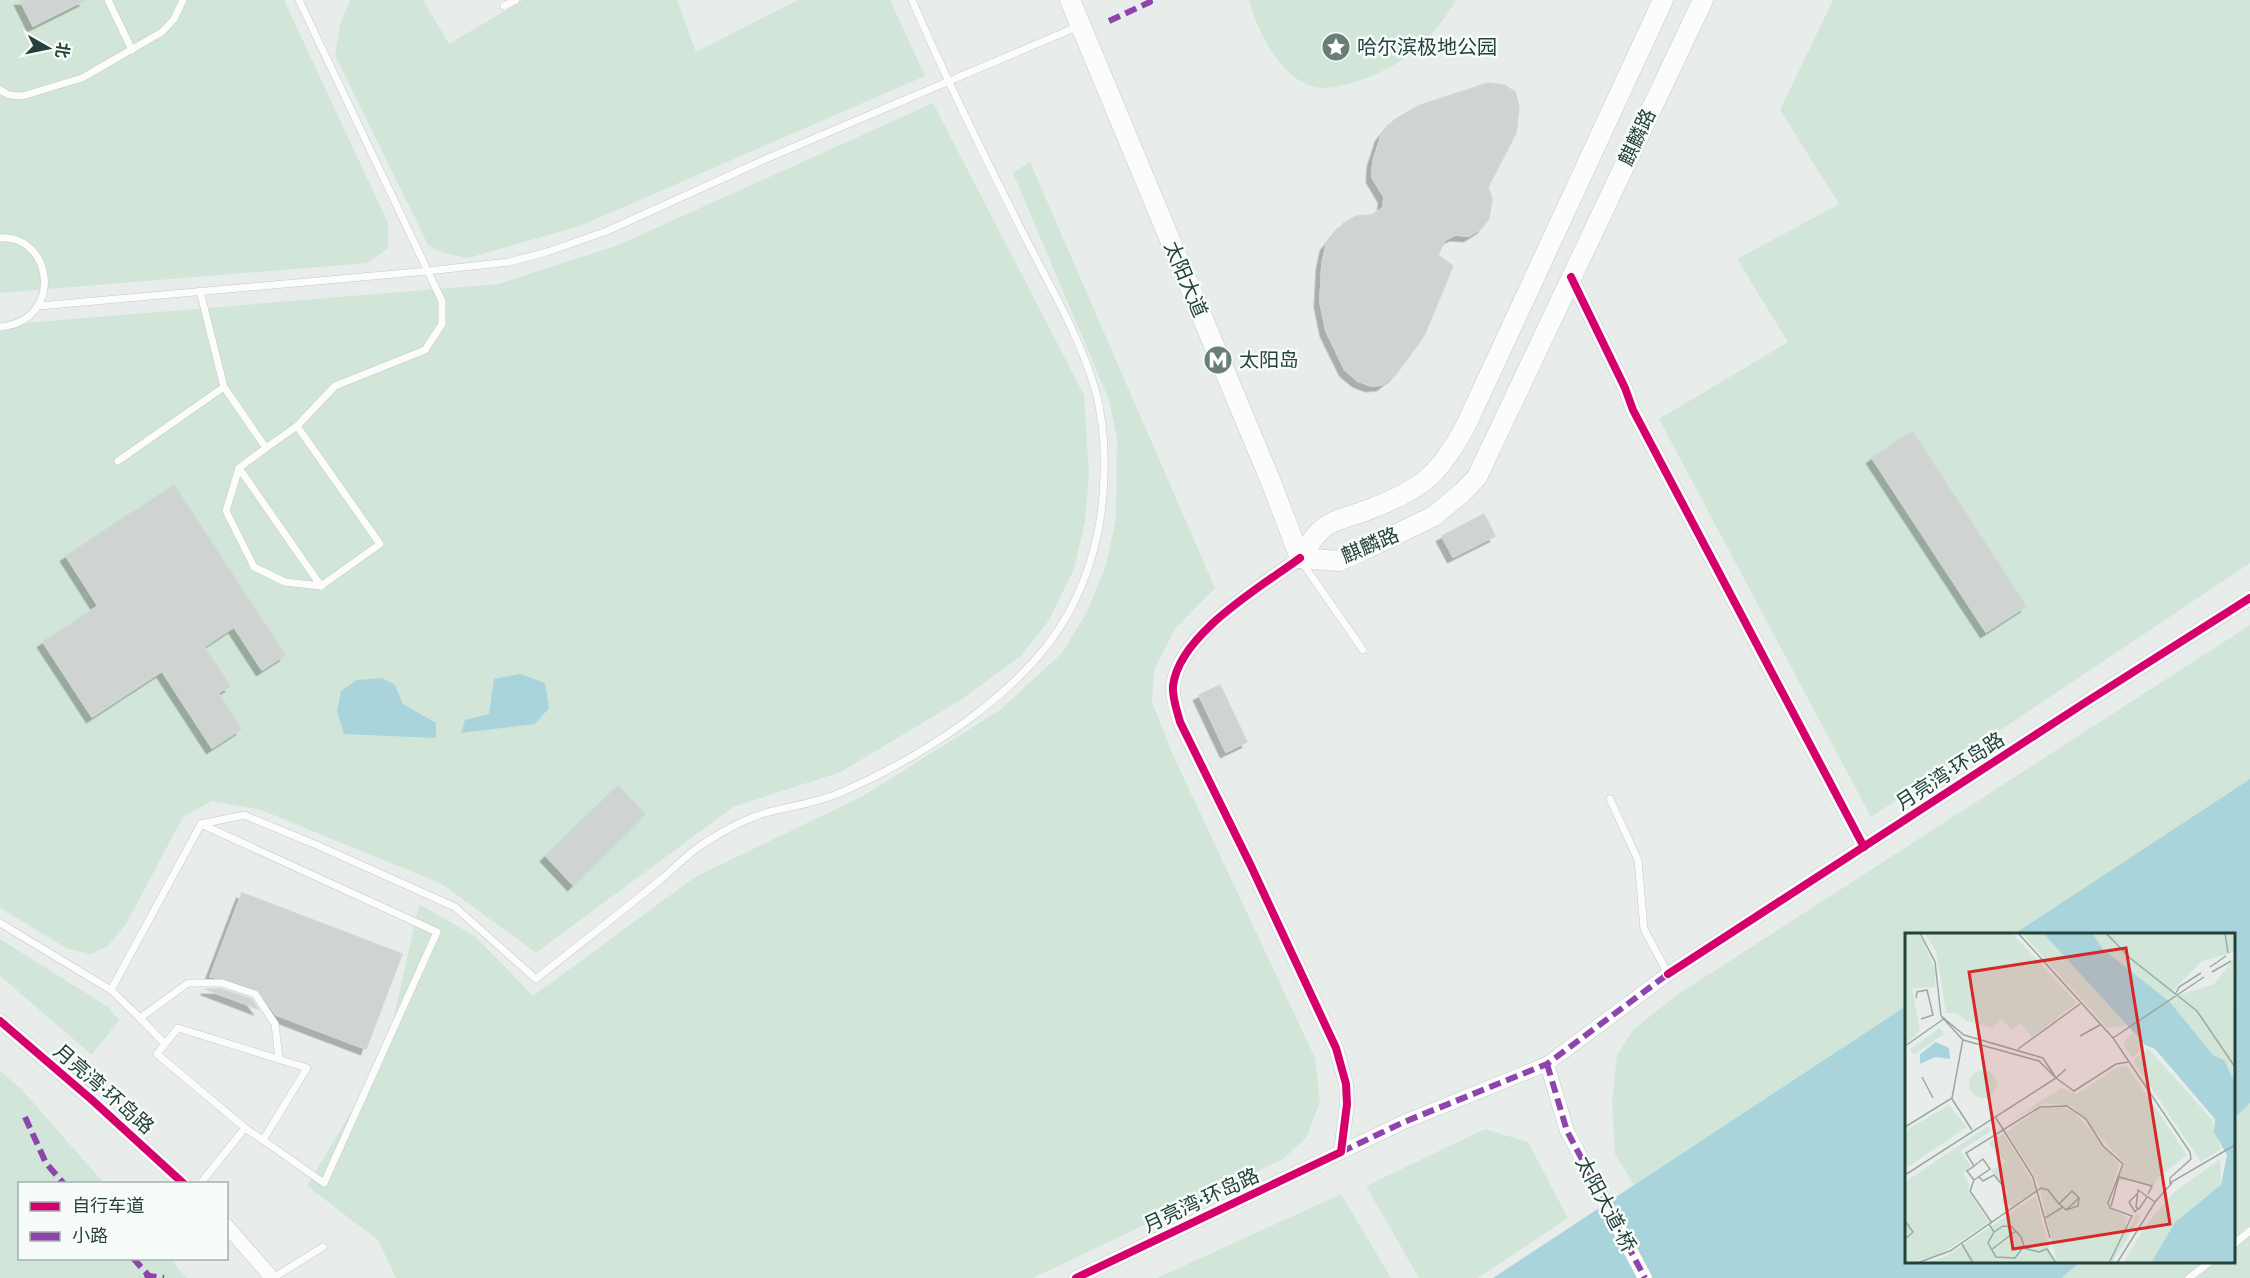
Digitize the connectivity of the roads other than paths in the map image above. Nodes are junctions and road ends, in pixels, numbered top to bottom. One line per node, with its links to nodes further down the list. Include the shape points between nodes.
1 (108, 0): 11 (lane)
2 (183, 0): 11 (lane, via 162,32)
3 (299, 0): 15 (lane)
4 (516, 0): 9 (lane)
5 (912, 0): 12 (lane)
6 (1070, 0): 10 (main road, 太阳大道)
7 (1663, 0): 25 (main road, 麒麟路, via 1472,413 1446,461 1425,482 1394,500 1325,526)
8 (1703, 0): 16 (main road, 麒麟路)
9 (504, 6)
10 (1080, 25): 12 (lane); 25 (main road, 太阳大道)
11 (132, 50): 13 (lane, via 82,78 50,89 22,96)
12 (947, 83): 15 (lane, via 585,239 508,262); 30 (lane, via 1074,333 1101,416 1104,488 1096,542 1068,614 1036,658 998,696 911,758 838,793 761,814 704,843 536,979 455,907 244,815)
13 (0, 90)
14 (0, 238): 18 (lane, via 19,242 40,262 45,277)
15 (428, 271): 17 (lane); 21 (lane, via 442,301 442,324 425,350 335,386)
16 (1571, 277): 25 (main road, 麒麟路, via 1477,477 1463,492 1434,516 1339,561); 31 (street, via 1633,410)
17 (200, 291): 18 (lane); 20 (lane)
18 (39, 306): 19 (lane, via 16,325)
19 (0, 327)
20 (224, 387): 22 (lane); 23 (lane)
21 (297, 426): 22 (lane); 26 (lane, via 380,544)
22 (266, 448): 24 (lane)
23 (118, 461)
24 (239, 468): 26 (lane); 26 (lane, via 226,511 254,567 285,582)
25 (1300, 558): 28 (lane); 42 (street, via 1228,612 1186,652 1173,686 1174,701 1180,722 1339,1056 1347,1104)
26 (321, 586)
27 (2250, 598): 31 (street, 月亮湾·环岛路)
28 (1363, 650)
29 (1610, 799): 33 (lane, via 1638,860 1644,928)
30 (201, 824): 34 (lane); 41 (lane, via 437,932 324,1183)
31 (1864, 847): 33 (street, 月亮湾·环岛路)
32 (0, 923): 34 (lane)
33 (1668, 974): 39 (street, 月亮湾·环岛路)
34 (111, 990): 35 (lane)
35 (140, 1018): 37 (lane); 38 (lane, via 188,983 222,983 255,994 275,1024)
36 (0, 1021): 43 (street, 月亮湾·环岛路)
37 (165, 1044): 38 (lane, via 178,1028); 40 (lane, via 157,1054)
38 (279, 1059): 41 (lane, via 307,1068)
39 (1547, 1065): 42 (street, 月亮湾·环岛路, via 1404,1122); 52 (street, 太阳大道·桥, via 1567,1131)
40 (245, 1128): 41 (lane); 44 (lane)
41 (263, 1140)
42 (1341, 1152): 51 (street, 月亮湾·环岛路)
43 (182, 1182)
44 (202, 1182)
45 (228, 1227): 50 (street)
46 (2250, 1231): 47 (lane)
47 (2235, 1243)
48 (323, 1246): 50 (lane)
49 (2209, 1263): 53 (lane)
50 (272, 1278)
51 (1076, 1278)
52 (1645, 1278)
53 (2189, 1278)

